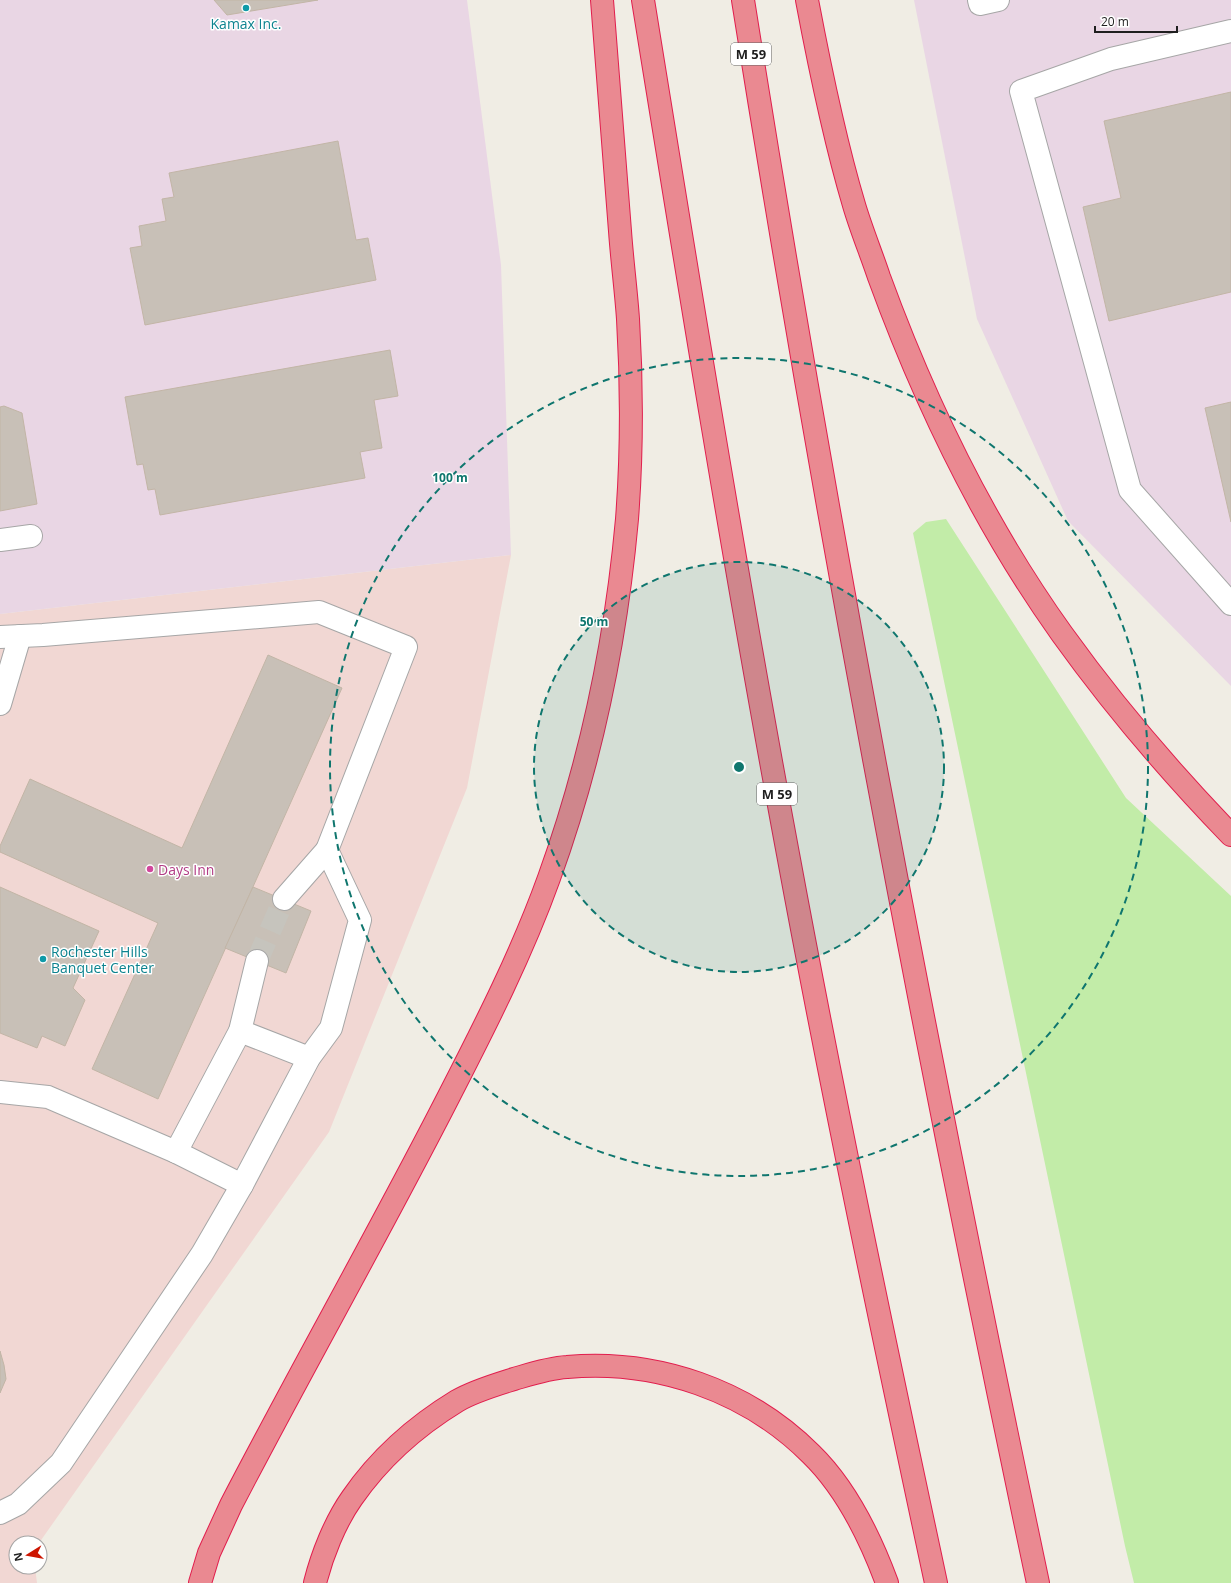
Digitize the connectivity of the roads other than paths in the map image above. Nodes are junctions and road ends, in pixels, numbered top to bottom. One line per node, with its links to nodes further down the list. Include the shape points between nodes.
1 (602, 0): 23 (highway, via 628,318 630,460 620,582 601,697 588,752 549,879 501,993 419,1156 231,1505 209,1553)
2 (643, 0): 26 (highway, M 59, via 722,490 788,856 871,1278)
3 (743, 0): 27 (highway, M 59, via 853,652 985,1332)
4 (807, 0): 13 (highway, via 835,136 854,206 924,392 956,456 1019,569 1062,634 1102,687 1181,782)
5 (979, 0): 6 (lane, via 980,4)
6 (998, 0)
7 (1231, 31): 10 (lane, via 1111,59 1021,90 1130,490)
8 (31, 536): 9 (lane)
9 (0, 540)
10 (1231, 604)
11 (10, 637): 12 (lane); 14 (lane, via 319,612 406,647)
12 (0, 704)
13 (1231, 835)
14 (327, 850): 15 (lane); 18 (lane, via 360,920 331,1028)
15 (284, 899)
16 (257, 961): 17 (lane)
17 (240, 1031): 18 (lane); 20 (lane)
18 (309, 1058): 21 (lane)
19 (0, 1092): 20 (lane, via 48,1097)
20 (176, 1152): 21 (lane)
21 (242, 1184): 22 (lane, via 202,1254 61,1462 18,1504)
22 (0, 1513)
23 (200, 1583)
24 (315, 1583): 25 (highway, via 333,1533 351,1499 399,1444 429,1421 458,1401 489,1386 565,1367 603,1366 638,1368 702,1384 756,1410 786,1432 812,1454 856,1514 875,1551)
25 (887, 1583)
26 (936, 1583)
27 (1038, 1583)

